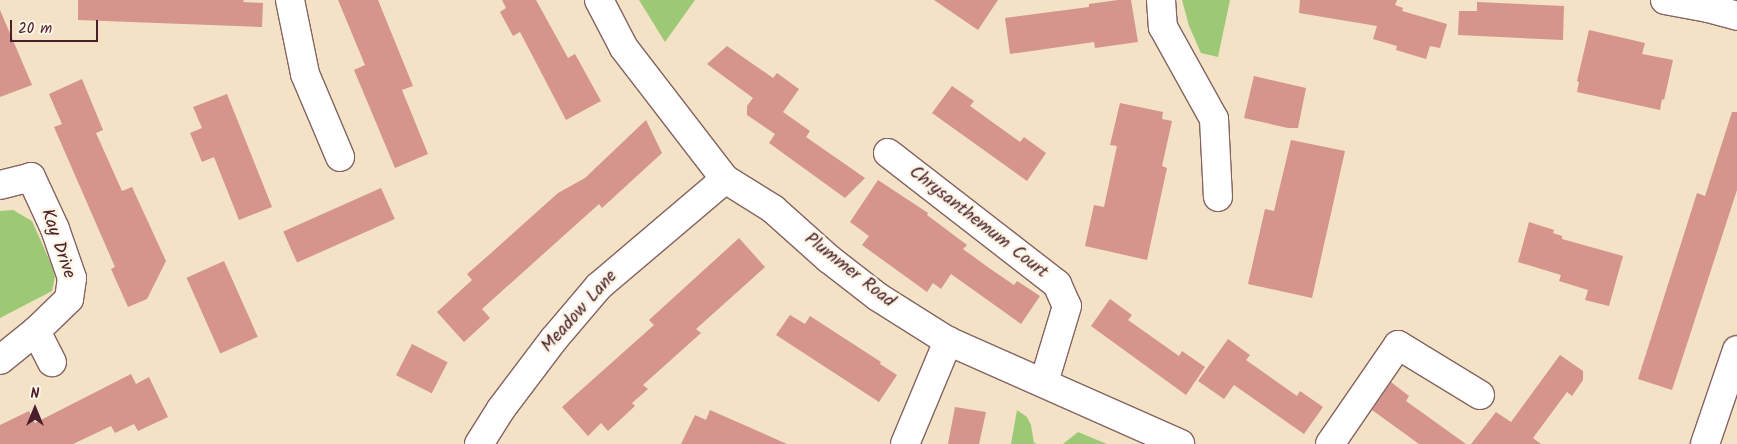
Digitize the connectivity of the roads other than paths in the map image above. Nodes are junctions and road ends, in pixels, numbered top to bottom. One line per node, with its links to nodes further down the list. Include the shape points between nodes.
1 (290, 0): 7 (street, via 305,74)
2 (599, 0): 8 (street, Plummer Road, via 624,48)
3 (1161, 0): 10 (street, via 1163,27 1214,119)
4 (1665, 0): 5 (street)
5 (1737, 16)
6 (888, 153): 16 (street, Chrysanthemum Court, via 1057,284 1067,306)
7 (340, 157)
8 (725, 179): 12 (street, Plummer Road, via 773,209 878,297); 18 (street, Meadow Lane, via 598,286 501,409)
9 (0, 185): 11 (street, Kay Drive, via 30,177 55,229 72,278 70,299)
10 (1218, 198)
11 (36, 331): 14 (street); 15 (street)
12 (948, 341): 16 (street, Plummer Road); 19 (street)
13 (1737, 350): 22 (street)
14 (0, 360)
15 (52, 362)
16 (1044, 382): 20 (street, Plummer Road)
17 (1480, 395): 21 (street, via 1398,344)
18 (479, 444)
19 (905, 444)
20 (1180, 444)
21 (1330, 444)
22 (1705, 444)

